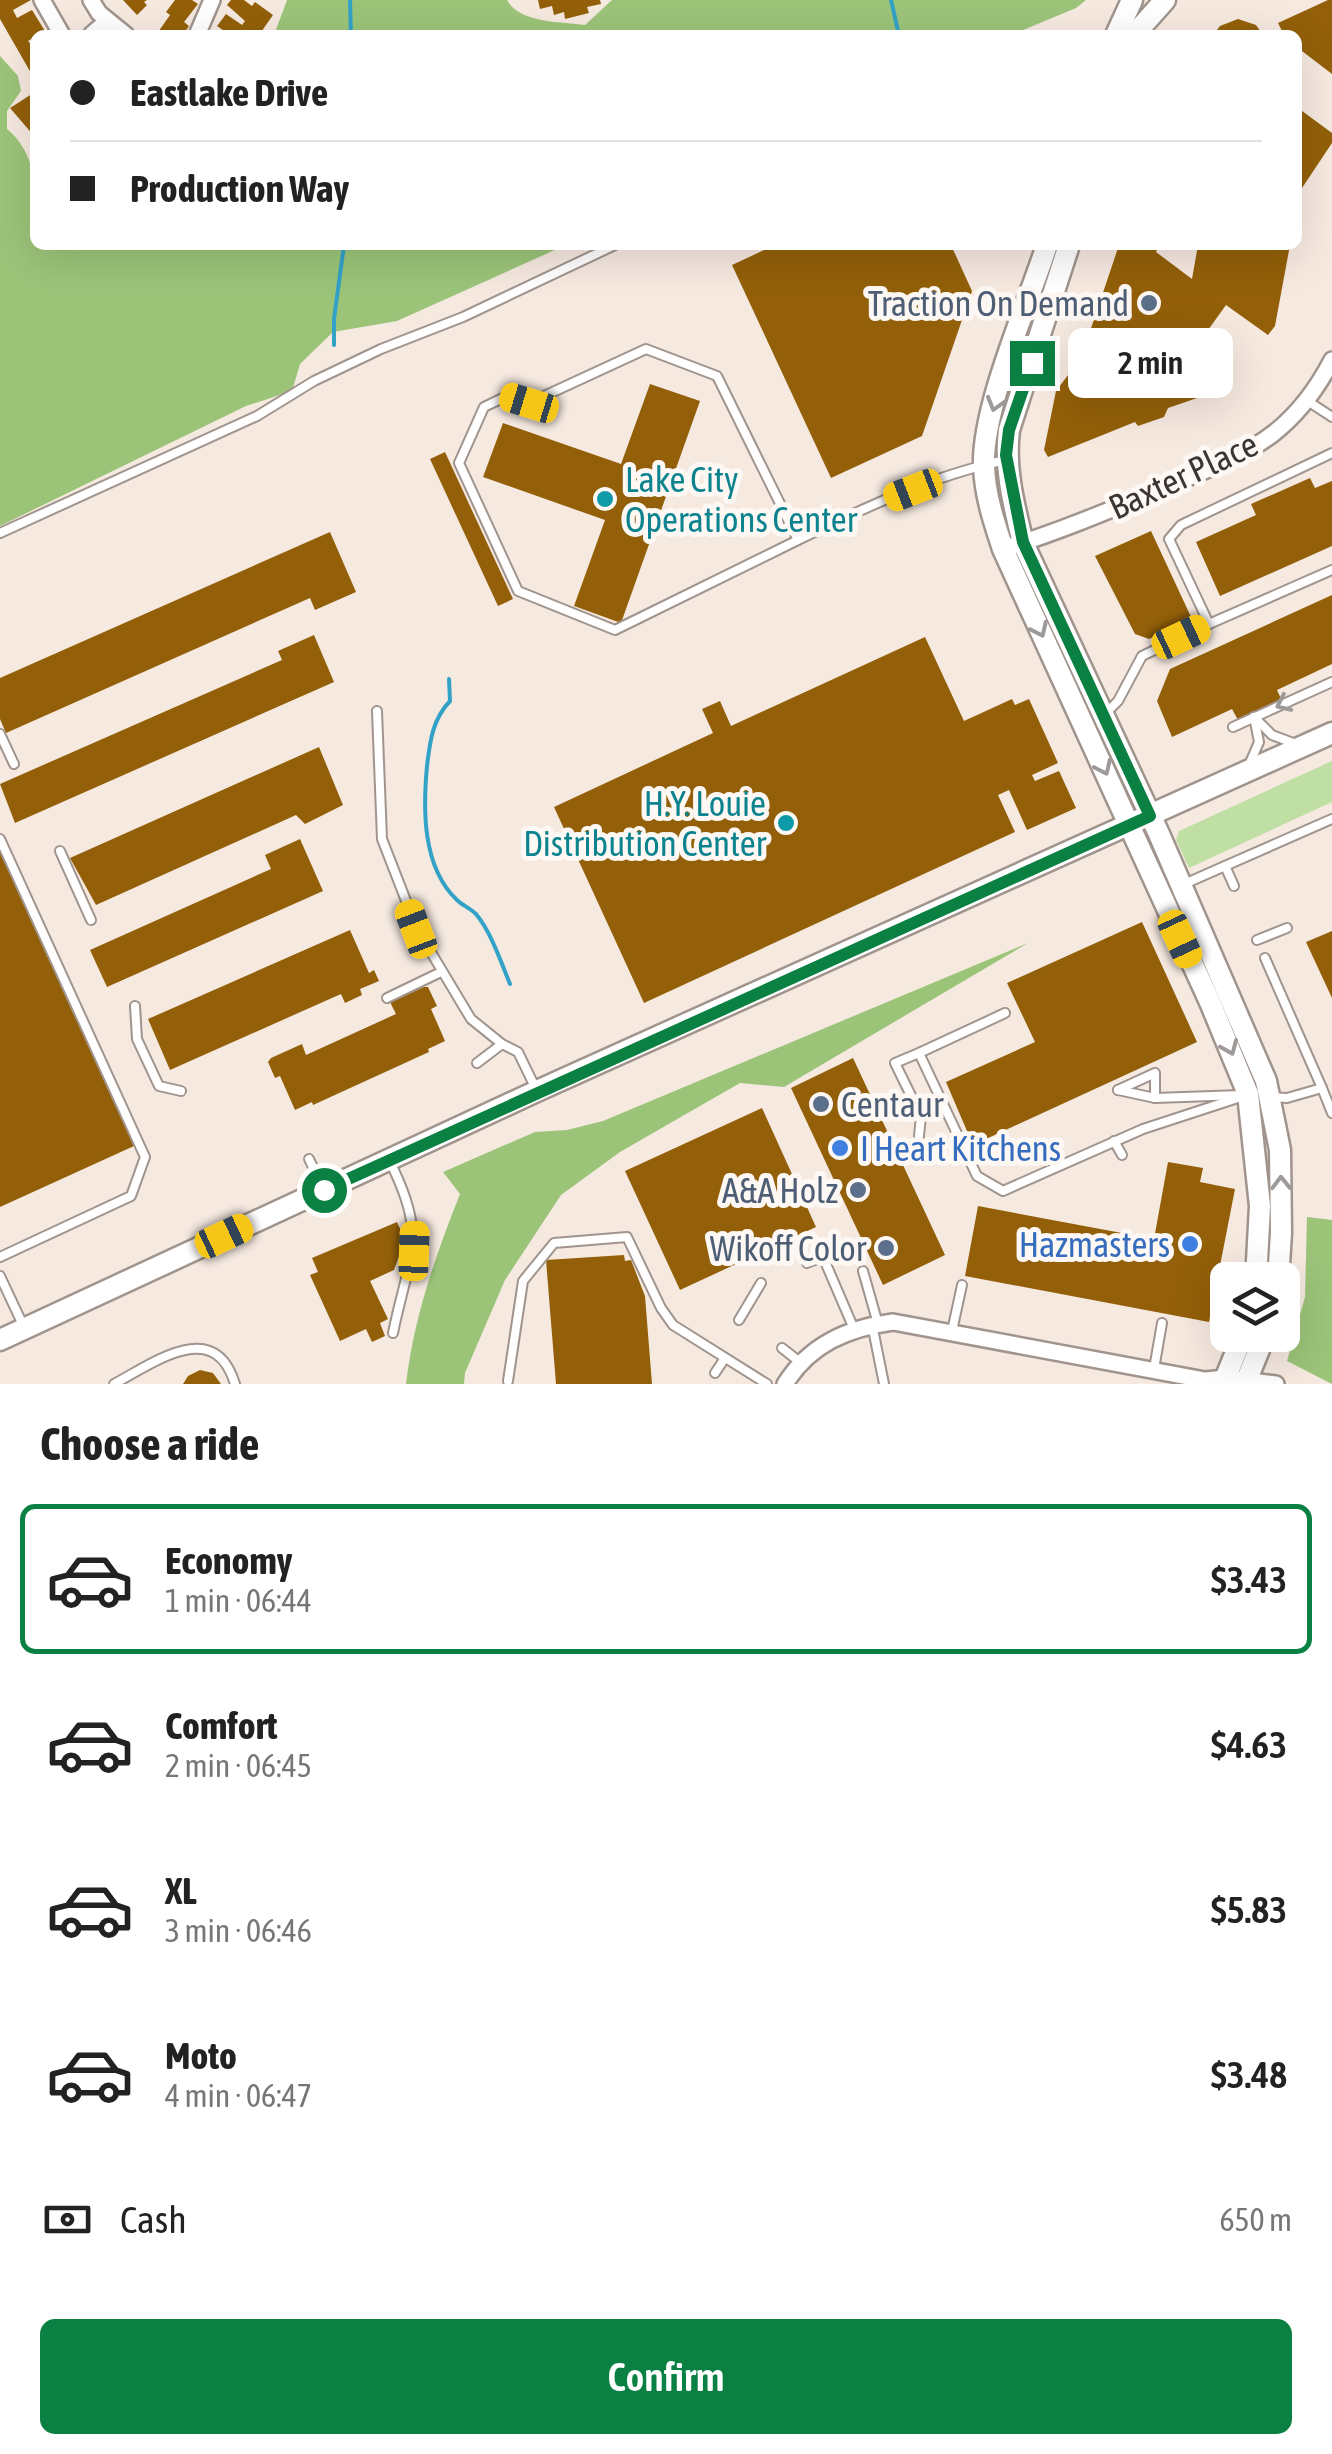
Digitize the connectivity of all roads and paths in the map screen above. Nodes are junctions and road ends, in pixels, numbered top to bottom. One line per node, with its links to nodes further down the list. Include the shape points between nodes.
1 (42, 0): 7 (street)
2 (91, 0): 6 (street)
3 (212, 0): 10 (street)
4 (1132, 0): 11 (street)
5 (1164, 0): 12 (street)
6 (107, 21): 8 (street); 9 (street)
7 (59, 30)
8 (97, 30)
9 (119, 30)
10 (199, 30)
11 (1117, 30)
12 (1140, 30)
13 (605, 250): 22 (lane, via 314,380 257,416)
14 (1046, 250): 21 (street, one-way to 21, via 992,407)
15 (1067, 250): 20 (street, via 1009,430)
16 (1332, 360): 17 (street, Baxter Place)
17 (1305, 400): 18 (lane); 24 (street, Baxter Place, via 1274,433 1223,462)
18 (1332, 417)
19 (1332, 452): 26 (lane, via 1181,525 1169,539)
20 (1006, 460): 21 (lane); 24 (street)
21 (984, 464): 23 (lane); 24 (street, via 988,501)
22 (0, 532)
23 (798, 540): 23 (lane, via 717,376 646,349 529,403 507,396 484,407 459,463 518,590 615,630)
24 (1013, 546): 29 (street); 39 (street, one-way to 39)
25 (1332, 570): 26 (lane)
26 (1210, 624): 29 (lane, via 1142,656)
27 (1332, 682): 30 (lane, one-way to 30)
28 (377, 711): 49 (lane, via 382,839 416,929)
29 (1103, 716): 37 (street)
30 (1254, 717): 31 (lane); 34 (lane, via 1272,735); 36 (lane, via 1259,742)
31 (1233, 727)
32 (1332, 733): 34 (street)
33 (0, 734): 35 (lane)
34 (1301, 747): 36 (street)
35 (14, 764)
36 (1245, 772): 37 (street)
37 (1150, 816): 39 (street); 43 (street)
38 (1332, 819): 42 (lane)
39 (1129, 825): 58 (street); 59 (street, one-way to 59)
40 (0, 839): 69 (lane, via 146,1157 131,1196)
41 (60, 851): 45 (lane)
42 (1224, 866): 43 (lane); 44 (lane)
43 (1182, 885): 60 (street)
44 (1234, 886)
45 (91, 920)
46 (1287, 928): 47 (lane)
47 (1257, 940)
48 (1265, 958): 56 (lane)
49 (441, 972): 50 (lane); 53 (lane, via 471,1019)
50 (387, 998)
51 (135, 1006): 57 (lane, via 137,1039 159,1086)
52 (1005, 1013): 54 (lane)
53 (502, 1044): 55 (lane); 58 (lane, via 518,1052)
54 (919, 1053): 63 (lane, via 895,1062 921,1116); 64 (lane, via 977,1176 1003,1191)
55 (477, 1064)
56 (1322, 1088): 60 (lane); 62 (lane)
57 (182, 1090)
58 (537, 1091): 67 (street)
59 (1248, 1094): 60 (lane); 61 (lane); 64 (lane); 70 (street, via 1260,1206)
60 (1271, 1097): 71 (street, one-way to 60, via 1280,1150)
61 (1155, 1098): 61 (lane, via 1136,1094 1118,1090 1155,1073)
62 (1332, 1113)
63 (919, 1136)
64 (1114, 1142): 65 (lane)
65 (1122, 1156)
66 (309, 1158): 68 (lane)
67 (389, 1160): 68 (street); 83 (lane, via 414,1228)
68 (324, 1190): 80 (street)
69 (0, 1257)
70 (1257, 1262)
71 (1280, 1262)
72 (807, 1264): 81 (lane, via 823,1256)
73 (863, 1271): 79 (lane)
74 (0, 1276): 80 (lane)
75 (761, 1283): 77 (lane)
76 (962, 1286): 82 (lane)
77 (739, 1320)
78 (1162, 1323): 90 (lane)
79 (875, 1324): 81 (street); 82 (street); 98 (lane)
80 (24, 1329): 84 (street)
81 (854, 1329): 89 (street)
82 (952, 1331): 90 (street)
83 (393, 1333)
84 (0, 1340)
85 (782, 1348): 89 (lane)
86 (1240, 1352): 93 (street)
87 (1255, 1352): 93 (street)
88 (725, 1358): 91 (lane); 92 (lane, via 673,1325 627,1237 554,1243 523,1281); 96 (lane)
89 (801, 1362): 97 (street)
90 (1154, 1369): 93 (street)
91 (715, 1373)
92 (508, 1381)
93 (1236, 1381): 99 (street)
94 (114, 1384): 95 (lane, via 190,1348 211,1348 224,1358)
95 (235, 1384)
96 (767, 1384)
97 (785, 1384)
98 (884, 1384)
99 (1276, 1384)

